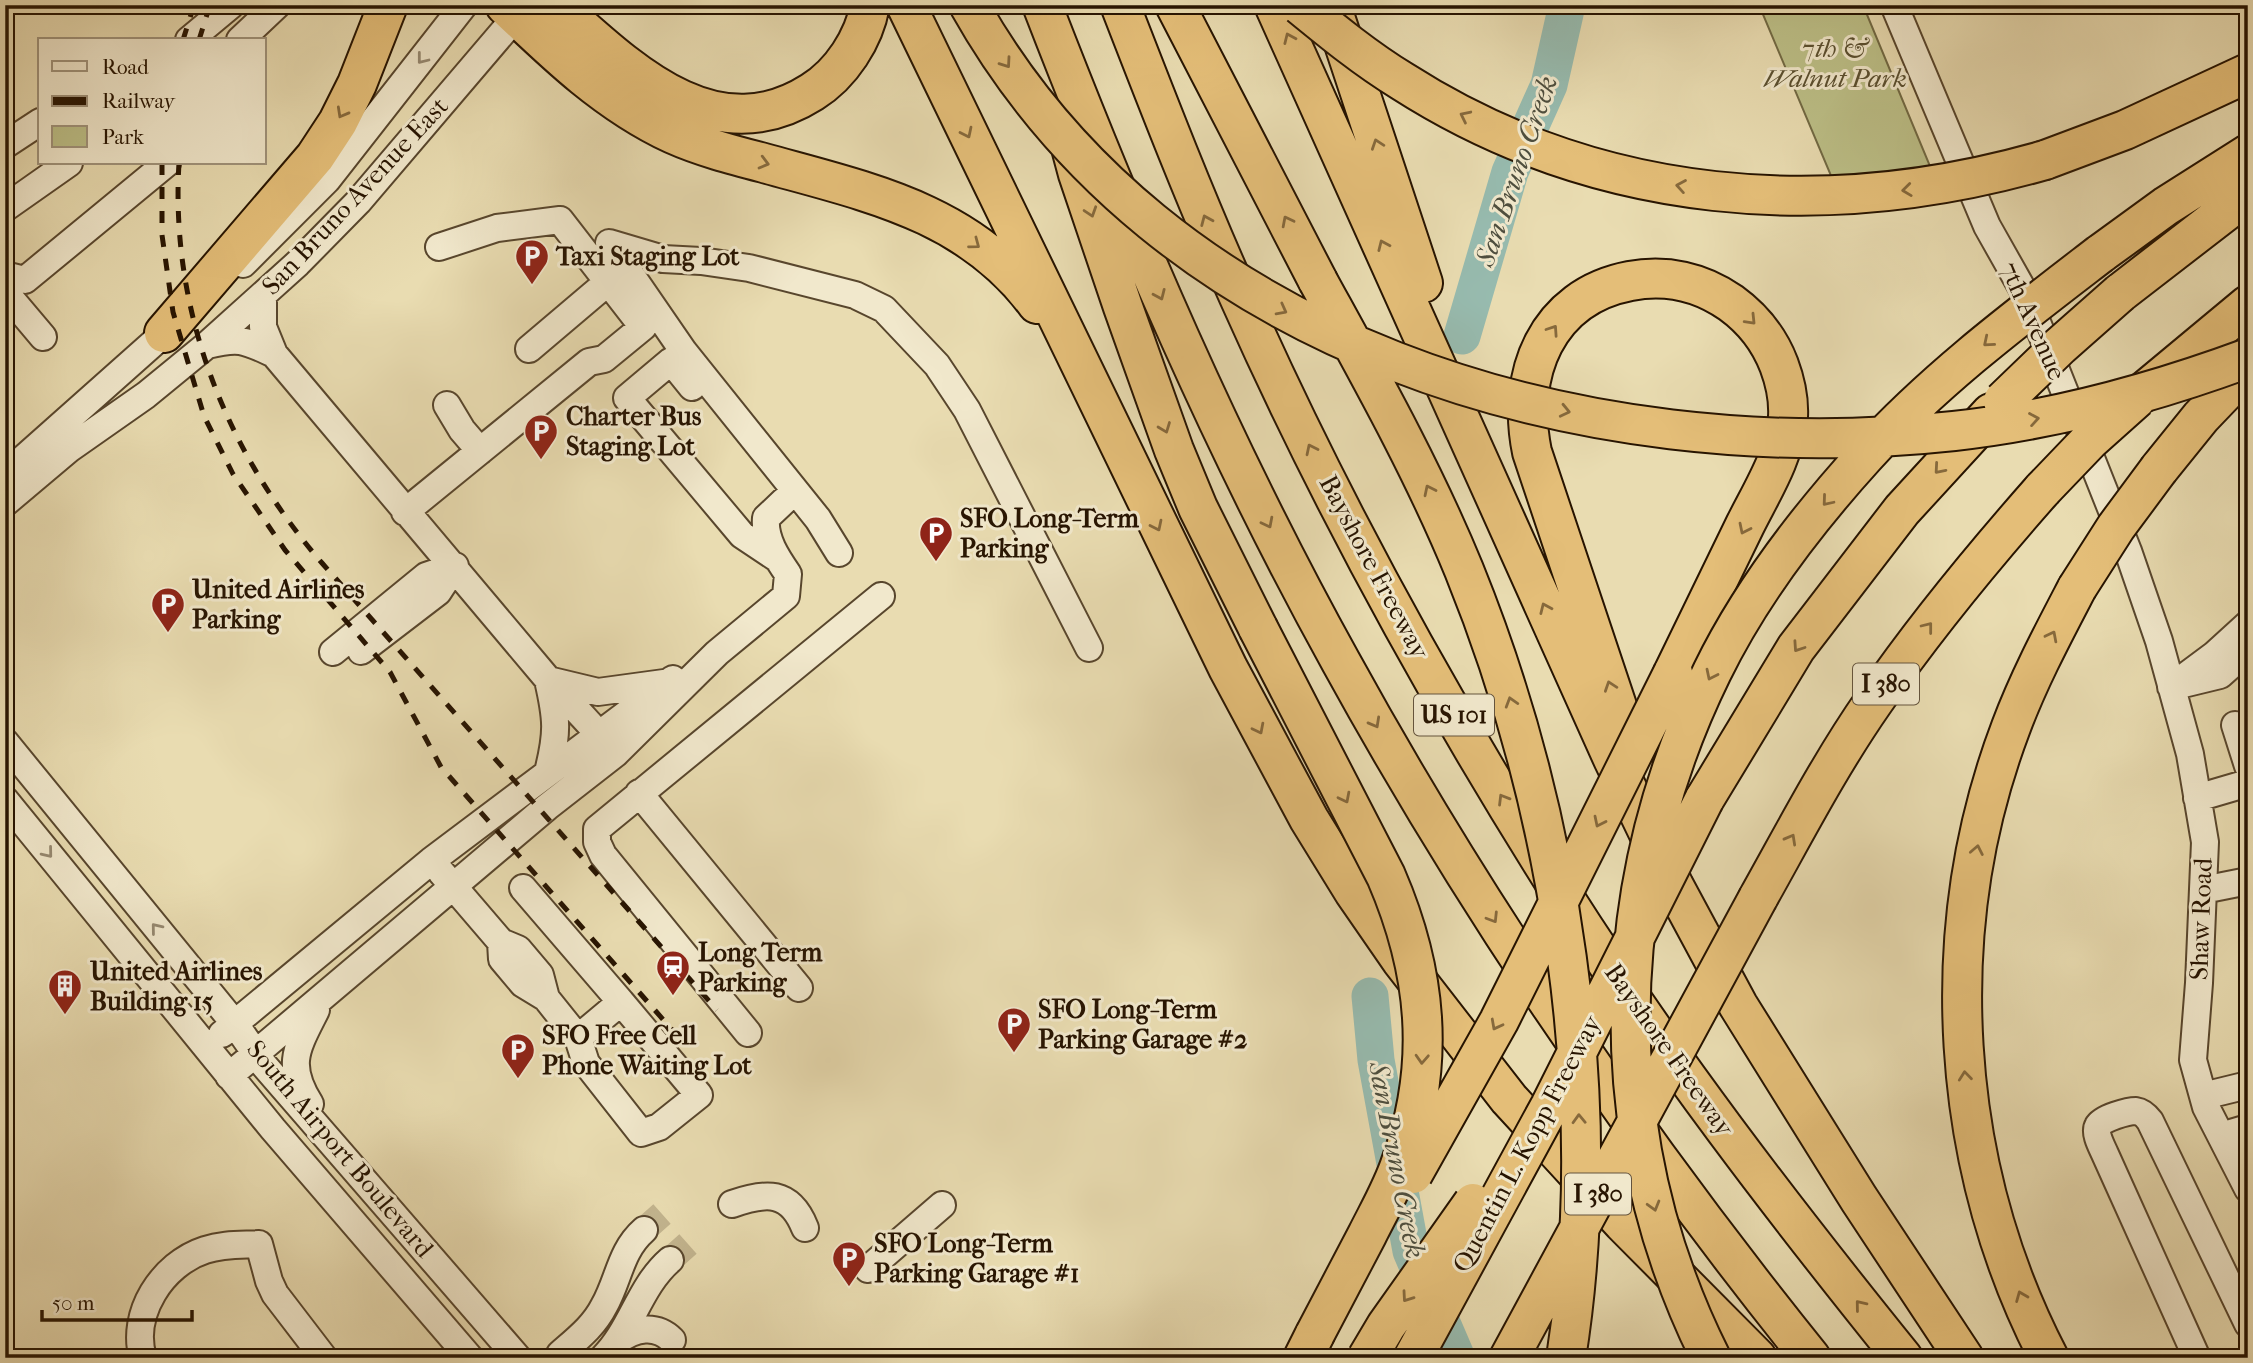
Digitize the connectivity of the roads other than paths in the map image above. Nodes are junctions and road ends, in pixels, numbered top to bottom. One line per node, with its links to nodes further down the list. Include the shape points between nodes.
1 (231, 5): 18 (street)
2 (277, 5): 19 (street)
3 (388, 5): 34 (highway, one-way to 34, via 357,84 315,157)
4 (464, 5): 34 (street, San Bruno Avenue East, one-way to 34, via 314,195 252,257)
5 (556, 5): 6 (highway, via 663,92 707,109 742,113 790,104 828,80 859,38)
6 (870, 5)
7 (906, 5): 43 (highway, one-way to 43)
8 (969, 5): 39 (highway, one-way to 39, bridge, via 1052,124 1113,188 1176,242 1247,290 1304,321 1364,349 1486,392 1657,428 1743,437 1873,438 1958,431 2088,408)
9 (1033, 5): 105 (highway, one-way to 105, bridge, via 1078,174 1150,387 1198,508 1385,876 1412,948 1423,1021 1412,1128 1384,1202)
10 (1042, 5): 119 (highway, US 101, one-way to 119, via 1198,380 1293,572 1378,728 1474,890 1573,1041 1700,1217)
11 (1120, 5): 120 (highway, Bayshore Freeway / US 101, one-way to 11, via 1750,1165 1658,1036 1562,893 1453,714 1361,547 1279,383 1195,195)
12 (1175, 5): 116 (highway, one-way to 12, bridge, via 1579,1229 1578,1076 1561,920 1533,783 1507,691 1464,570 1407,446)
13 (1274, 5): 41 (highway, one-way to 13)
14 (1300, 5): 20 (highway, one-way to 14, bridge, via 2125,130 2045,160 1978,178 1847,196 1763,196 1642,180 1510,138 1403,82)
15 (1331, 5): 41 (highway, one-way to 15, via 1432,308)
16 (1894, 5): 53 (street, 7th Avenue, via 1987,226 2027,297 2128,551)
17 (516, 9): 32 (street, San Bruno Avenue East, via 351,209); 43 (highway, one-way to 43, via 600,90 673,134 871,193 938,219 966,236 1011,274 1040,307)
18 (191, 38)
19 (242, 38)
20 (2248, 73)
21 (38, 123): 22 (street)
22 (5, 145)
23 (2248, 155): 117 (highway, one-way to 117, bridge, via 2166,206 2020,315 1866,455 1820,509 1751,605 1712,671 1660,801 1634,933 1629,996 1630,1069 1651,1197 1671,1265)
24 (68, 164): 27 (street)
25 (166, 164): 29 (street, via 26,280)
26 (2248, 194): 92 (highway, Quentin L. Kopp Freeway, one-way to 92, bridge, via 2120,293 2003,401 1902,510 1818,618 1704,800)
27 (5, 208)
28 (439, 247): 30 (street, via 497,228 560,219)
29 (5, 275)
30 (608, 282): 37 (street); 44 (street, via 638,321 604,359 589,362)
31 (5, 292): 35 (street)
32 (262, 296): 36 (street, San Bruno Avenue East); 38 (street, via 263,327)
33 (2248, 305): 83 (highway, I 380, one-way to 33, bridge, via 1836,760 1956,592 2091,440)
34 (164, 333): 45 (street, San Bruno Avenue East)
35 (43, 337)
36 (207, 345): 38 (street, via 232,338); 47 (street, San Bruno Avenue East)
37 (529, 349)
38 (274, 354): 48 (street)
39 (2248, 358)
40 (2248, 368): 122 (highway, one-way to 40, bridge, via 2012,1275 1982,1174 1961,1022 1967,904 1992,786 2011,727 2077,589 2159,470)
41 (1451, 397): 88 (highway, one-way to 41, via 1702,942 1643,826)
42 (447, 405): 44 (street)
43 (1116, 442): 118 (highway, one-way to 118, via 1267,745 1354,892 1401,960 1501,1090 1554,1150)
44 (480, 451): 48 (street)
45 (5, 475)
46 (784, 501): 49 (street, via 766,519 765,530); 49 (street, via 671,361 626,398 741,535); 54 (street, via 807,529 839,553 818,519 684,352 609,243 663,258 749,268 855,295 884,309 937,365 967,410)
47 (5, 503)
48 (405, 512): 50 (street)
49 (778, 559): 56 (street, via 788,574 786,596)
50 (455, 566): 57 (street, via 438,592); 60 (street)
51 (881, 596): 69 (street)
52 (2248, 624): 62 (street)
53 (2159, 642): 62 (street, Shaw Road)
54 (1089, 648)
55 (2248, 650): 59 (street)
56 (717, 653): 61 (street); 65 (street)
57 (338, 658)
58 (2248, 668): 59 (street)
59 (2220, 675): 62 (street)
60 (548, 680): 61 (street, via 598,692); 65 (street); 67 (street, via 556,739)
61 (666, 682): 65 (street)
62 (2171, 687): 70 (street, Shaw Road)
63 (2235, 725): 66 (street)
64 (5, 742): 79 (street, South Airport Boulevard, one-way to 64)
65 (607, 744): 67 (street); 74 (street, via 547,807)
66 (2248, 766)
67 (548, 772): 72 (street)
68 (2248, 783): 70 (street)
69 (639, 793): 78 (street); 84 (street, via 597,829 597,842)
70 (2197, 798): 76 (street, Shaw Road, via 2204,842)
71 (5, 800): 86 (street, South Airport Boulevard, one-way to 86)
72 (431, 861): 74 (street); 77 (street)
73 (2248, 881): 76 (street)
74 (454, 886): 80 (street); 85 (street, via 501,942 502,959 523,984 546,998)
75 (523, 888): 81 (street)
76 (2203, 890): 91 (street, Shaw Road, via 2193,1060)
77 (290, 979): 79 (street, via 261,994); 82 (street)
78 (799, 988)
79 (215, 999): 82 (street, South Airport Boulevard)
80 (321, 999): 87 (street); 95 (street, via 296,1052 297,1072 299,1086)
81 (621, 1002): 85 (street); 85 (street, via 699,1095 659,1127 641,1133 586,1063)
82 (235, 1024): 86 (street); 87 (street, South Airport Boulevard)
83 (1688, 1030): 114 (highway, I 380, bridge); 115 (highway, bridge)
84 (748, 1033)
85 (579, 1038)
86 (206, 1047): 89 (street, South Airport Boulevard)
87 (257, 1054): 89 (street); 95 (street, South Airport Boulevard)
88 (1774, 1063): 105 (highway, one-way to 105, bridge, via 1700,915 1647,792 1540,478 1527,426 1532,373 1555,324 1593,293 1644,278 1697,285 1744,312 1761,330 1774,351 1787,396 1788,418 1774,465 1673,673 1547,927 1459,1095); 121 (highway)
89 (229, 1076): 109 (street, South Airport Boulevard)
90 (2248, 1085): 91 (street)
91 (2203, 1096): 94 (street, Shaw Road)
92 (1550, 1106): 112 (highway, one-way to 112, bridge, via 1521,1137); 113 (highway, Quentin L. Kopp Freeway, bridge)
93 (2248, 1128): 94 (street)
94 (2221, 1136): 96 (street, Shaw Road)
95 (343, 1156): 110 (street, South Airport Boulevard)
96 (2248, 1189)
97 (732, 1205): 99 (street, via 775,1196 798,1210)
98 (942, 1205): 102 (street)
99 (805, 1228)
100 (644, 1230): 111 (street, via 626,1251 599,1316)
101 (670, 1260): 106 (street, via 649,1283)
102 (868, 1269)
103 (2248, 1324): 123 (street, via 2150,1121 2134,1111 2098,1125 2105,1154)
104 (672, 1340): 106 (street, via 662,1332 645,1329 631,1332)
105 (1309, 1346)
106 (611, 1349)
107 (143, 1358): 108 (street, via 139,1346 145,1313 151,1294 164,1277 203,1251 259,1244 275,1294)
108 (324, 1358)
109 (470, 1358)
110 (518, 1358)
111 (560, 1358)
112 (1367, 1358)
113 (1413, 1358)
114 (1509, 1358)
115 (1531, 1358)
116 (1566, 1358)
117 (1712, 1358)
118 (1757, 1358)
119 (1811, 1358)
120 (1903, 1358)
121 (1964, 1358)
122 (2049, 1358)
123 (2197, 1358)

